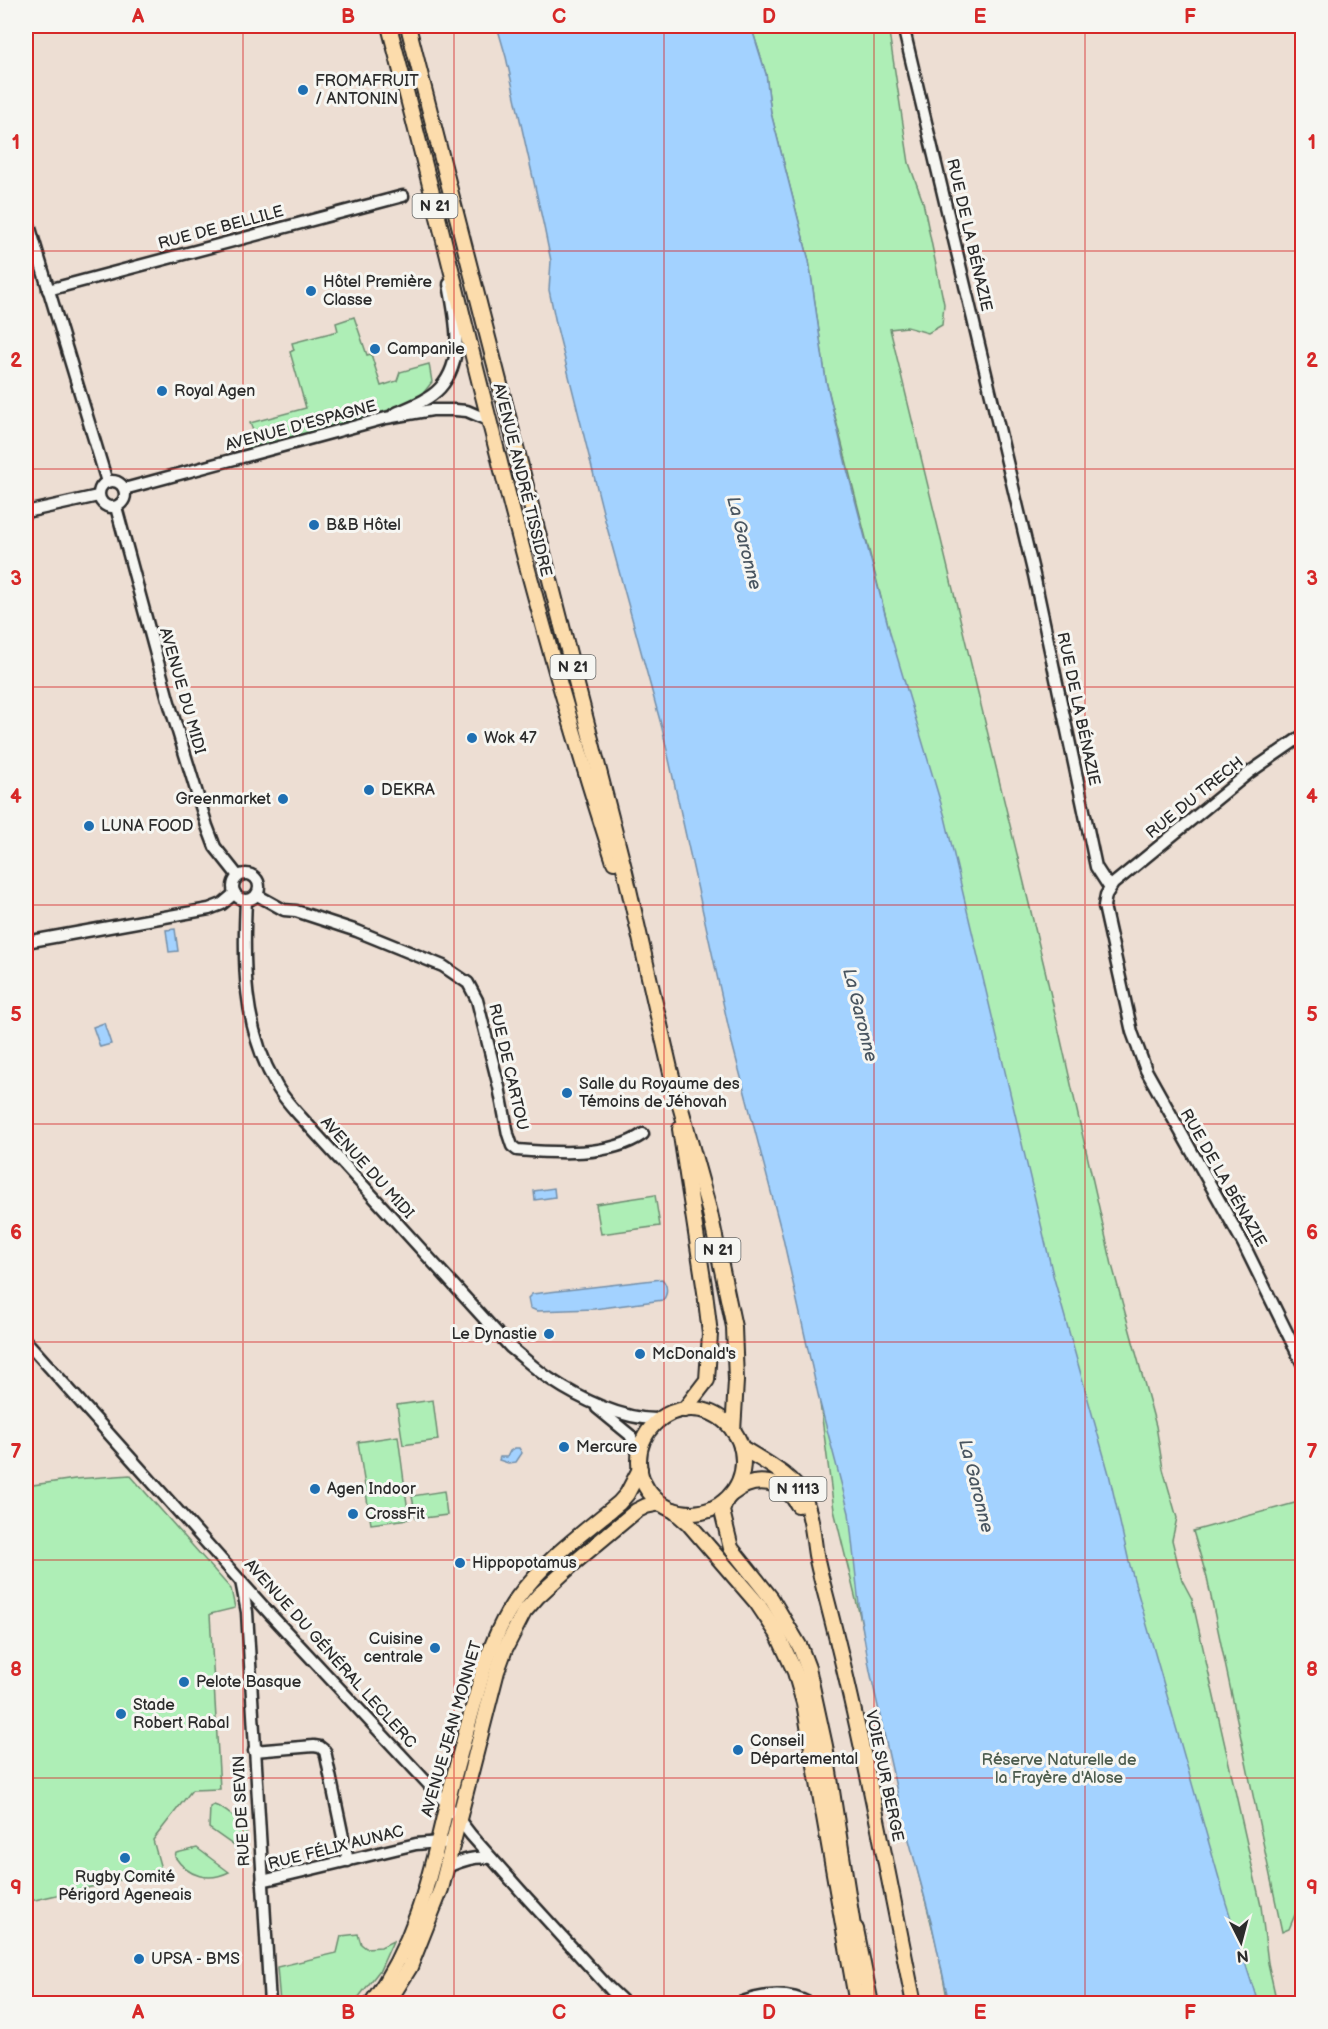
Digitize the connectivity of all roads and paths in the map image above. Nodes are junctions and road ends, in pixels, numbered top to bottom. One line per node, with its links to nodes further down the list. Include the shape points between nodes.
1 (389, 26): 4 (main road, AVENUE ANDRÉ TISSIDRE / N 21)
2 (408, 26): 21 (main road, AVENUE ANDRÉ TISSIDRE / N 21)
3 (903, 26): 17 (street, RUE DE LA BÉNAZIE, via 1035,575 1096,867)
4 (432, 192): 8 (street, via 457,342 451,371 439,389); 9 (main road, AVENUE ANDRÉ TISSIDRE / N 21)
5 (403, 196): 7 (street, RUE DE BELLILE)
6 (26, 215): 7 (street)
7 (48, 290): 10 (street)
8 (386, 418): 9 (street, AVENUE D'ESPAGNE, via 455,410); 11 (street, AVENUE D'ESPAGNE)
9 (488, 420): 21 (main road, AVENUE ANDRÉ TISSIDRE / N 21, via 580,755)
10 (107, 482): 11 (street, via 115,481); 12 (street, via 100,487)
11 (124, 489): 13 (street, via 122,501)
12 (98, 496): 13 (street, via 104,505); 14 (street)
13 (116, 507): 16 (street, AVENUE DU MIDI, via 207,826 215,847)
14 (26, 512)
15 (1302, 736): 17 (street, RUE DU TRECH, via 1250,772)
16 (238, 876): 18 (street, via 233,886); 19 (street, via 247,873 256,877 260,888)
17 (1109, 887): 26 (street, RUE DE LA BÉNAZIE, via 1104,906 1137,1050 1259,1273)
18 (235, 893): 20 (street); 22 (street, via 222,904 190,913)
19 (257, 895): 20 (street); 24 (street, RUE DE CARTOU, via 285,910 357,931 442,966 468,983 477,1000 508,1134 517,1150 568,1152 612,1148)
20 (246, 900): 27 (street, AVENUE DU MIDI, via 245,975 250,1011 258,1048 275,1085 505,1342 549,1379)
21 (639, 938): 23 (main road, AVENUE ANDRÉ TISSIDRE)
22 (26, 942)
23 (671, 1073): 28 (main road, AVENUE ANDRÉ TISSIDRE / N 21, via 709,1318 707,1380); 30 (main road, AVENUE ANDRÉ TISSIDRE / N 21, via 703,1183 733,1316 737,1357)
24 (644, 1134)
25 (26, 1341): 37 (street, AVENUE DU GÉNÉRAL LECLERC)
26 (1302, 1363)
27 (580, 1395): 29 (street, AVENUE DU MIDI, via 631,1417); 32 (street, AVENUE DU MIDI, via 630,1435)
28 (684, 1410): 29 (main road); 30 (main road, via 710,1414)
29 (659, 1419): 32 (main road, via 642,1442)
30 (733, 1431): 31 (main road)
31 (741, 1447): 33 (main road, via 739,1479); 36 (main road, N 1113, via 779,1471 803,1496)
32 (640, 1463): 34 (main road, via 647,1490); 39 (main road, AVENUE JEAN MONNET, via 627,1494 526,1587 498,1630)
33 (729, 1497): 35 (main road, via 701,1512); 36 (main road, N 1113, via 743,1485 755,1482 784,1488 800,1509); 47 (main road, via 722,1511 731,1548 771,1598 808,1668)
34 (661, 1503): 35 (main road); 40 (main road, AVENUE JEAN MONNET, via 636,1511 524,1612 497,1671)
35 (674, 1510): 56 (main road, via 758,1603 795,1672 804,1703)
36 (817, 1557): 59 (main road, VOIE SUR BERGE / N 1113, via 848,1681)
37 (241, 1580): 38 (street, RUE DE SEVIN, via 247,1612); 39 (street, AVENUE DU GÉNÉRAL LECLERC)
38 (254, 1751): 44 (street, via 314,1746 325,1751); 46 (street, RUE DE SEVIN)
39 (447, 1803): 40 (street, AVENUE DU GÉNÉRAL LECLERC); 41 (main road, AVENUE JEAN MONNET)
40 (460, 1820): 42 (main road, AVENUE JEAN MONNET); 43 (street, AVENUE DU GÉNÉRAL LECLERC)
41 (439, 1842): 42 (street, RUE FÉLIX AUNAC); 44 (street, RUE FÉLIX AUNAC); 50 (main road, AVENUE JEAN MONNET, via 406,1946)
42 (454, 1844): 45 (main road, AVENUE JEAN MONNET)
43 (491, 1858): 45 (street, via 465,1859); 48 (street, AVENUE DU GÉNÉRAL LECLERC)
44 (348, 1861): 46 (street, RUE FÉLIX AUNAC)
45 (447, 1867): 51 (main road, AVENUE JEAN MONNET, via 410,1967)
46 (262, 1881): 49 (street, RUE DE SEVIN)
47 (851, 1908): 57 (main road); 58 (main road)
48 (610, 1989): 52 (street, AVENUE DU GÉNÉRAL LECLERC); 53 (street, AVENUE DU GÉNÉRAL LECLERC)
49 (270, 2004)
50 (371, 2004)
51 (387, 2004)
52 (618, 2004)
53 (626, 2004)
54 (737, 2004): 55 (street, via 772,1995)
55 (812, 2004)
56 (857, 2004)
57 (864, 2004)
58 (871, 2004)
59 (914, 2004)

